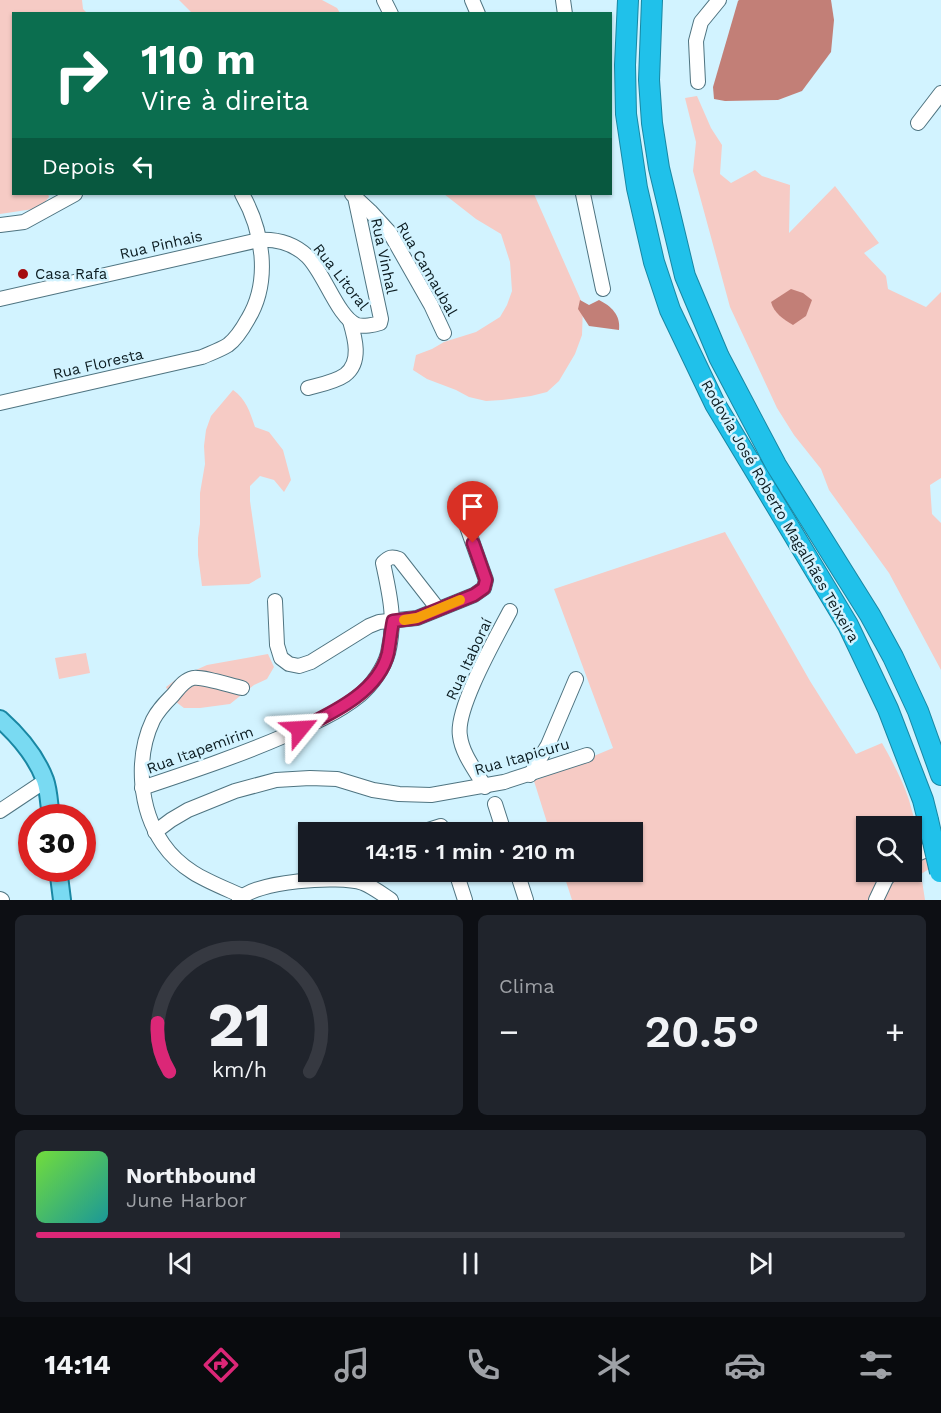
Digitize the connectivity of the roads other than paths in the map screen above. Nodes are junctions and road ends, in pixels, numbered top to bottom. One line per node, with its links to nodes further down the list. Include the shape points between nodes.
1 (628, 0): 39 (highway, Rodovia José Roberto Magalhães Teixeira, bridge, via 626,114 637,188 670,310 715,404 848,625 888,708 923,800)
2 (652, 0): 30 (highway, Rodovia José Roberto Magalhães Teixeira, via 652,123 686,276 719,357 776,465 893,657)
3 (719, 0): 4 (street, via 700,22 696,40)
4 (698, 82)
5 (941, 93): 6 (street)
6 (918, 123)
7 (73, 195): 11 (street, via 24,222)
8 (243, 195): 12 (street, via 251,209)
9 (353, 195): 16 (street, Rua Vinhal, via 381,319); 17 (street, Rua Camaubal, via 390,233)
10 (583, 195): 13 (street)
11 (0, 225)
12 (259, 240): 14 (street, Rua Pinhais); 15 (street, Rua Litoral, via 282,242 308,257); 19 (street, Rua Floresta, via 262,286 254,310 228,345 202,357)
13 (603, 289)
14 (0, 299)
15 (350, 321): 16 (street, Rua Litoral, via 358,326); 18 (street, via 357,350 346,375)
16 (376, 324)
17 (444, 333)
18 (308, 388)
19 (0, 403)
20 (466, 525): 22 (street, via 486,580 484,588)
21 (275, 601): 24 (street, via 281,658 299,666 369,626)
22 (438, 609): 24 (street, via 417,618); 24 (street, Rua Itapemirim, via 399,560 388,557 383,563)
23 (510, 611): 32 (street, Rua Itaboraí, via 470,690 460,719 459,735 464,750)
24 (393, 621): 33 (street, Rua Itapemirim, via 387,654 373,681 360,695 321,719 248,752)
25 (576, 679): 29 (street, via 548,745)
26 (243, 688): 33 (street, via 196,677 186,681 153,720 144,752)
27 (0, 719): 31 (main road, via 23,742)
28 (587, 755): 29 (street, Rua Itapicuru)
29 (530, 775): 32 (street, Rua Itapicuru)
30 (941, 775)
31 (45, 781): 34 (main road); 36 (street)
32 (485, 786): 38 (street, Rua Itapicuru, via 431,795 399,795 337,779 276,780 188,810)
33 (142, 788): 38 (street)
34 (49, 804)
35 (495, 804): 37 (street)
36 (0, 811)
37 (501, 822)
38 (155, 832): 44 (street, via 188,871)
39 (941, 873)
40 (60, 882): 45 (main road)
41 (459, 882): 47 (street)
42 (520, 882): 48 (street)
43 (885, 882): 49 (street)
44 (240, 898): 46 (street, via 277,885 330,879 361,883)
45 (62, 900)
46 (391, 900)
47 (465, 900)
48 (526, 900)
49 (876, 900)

